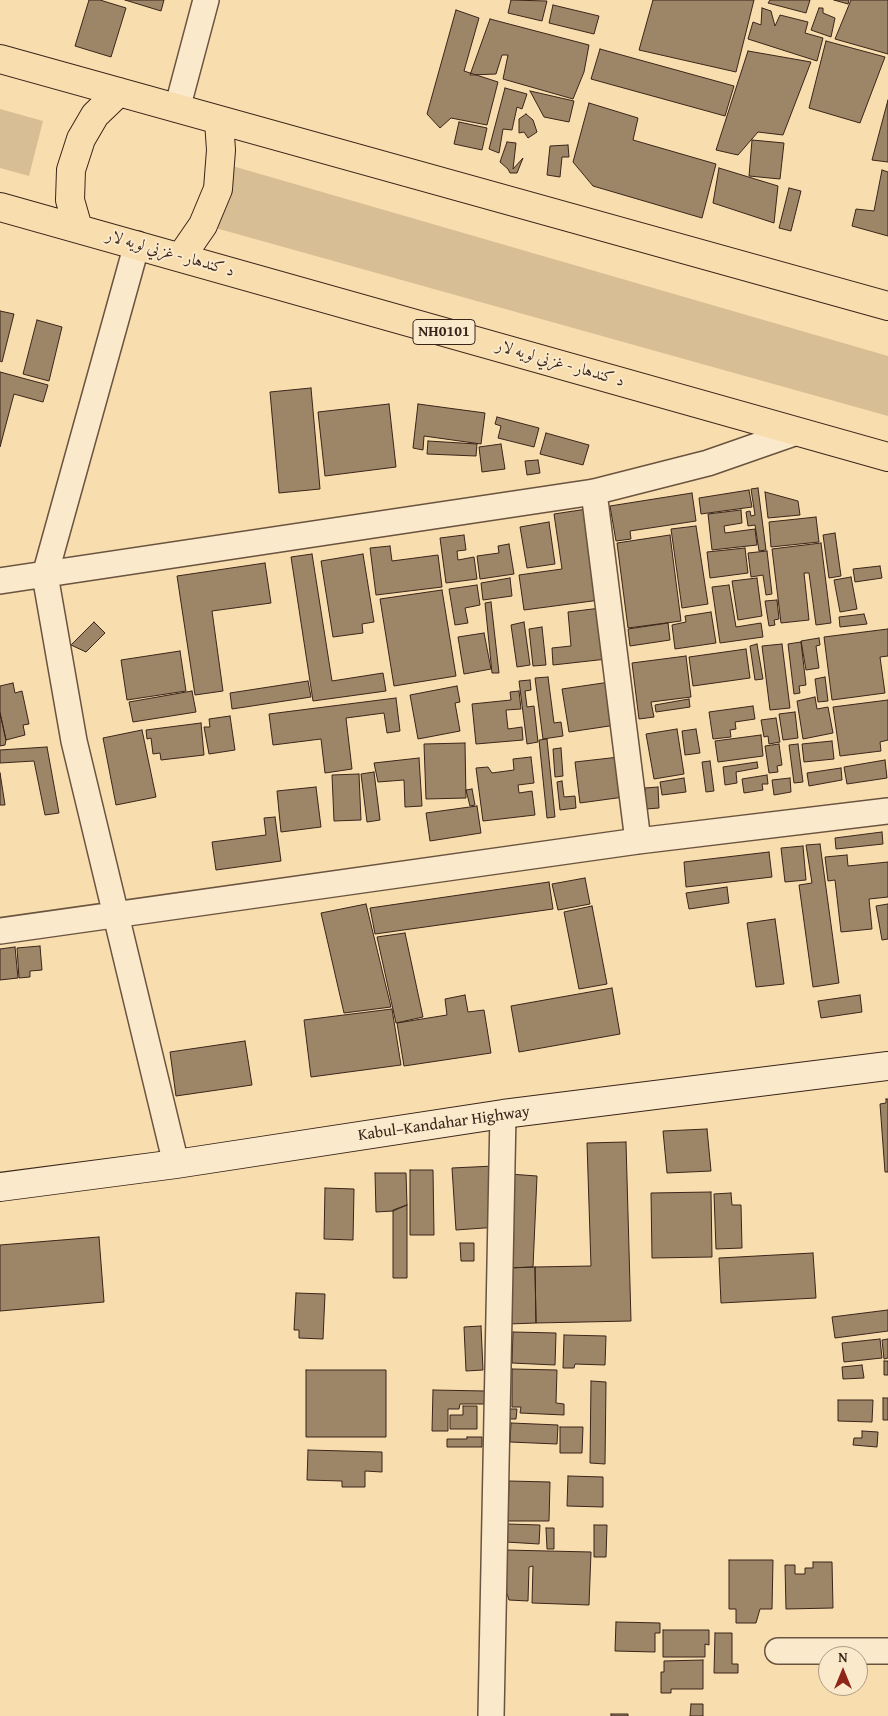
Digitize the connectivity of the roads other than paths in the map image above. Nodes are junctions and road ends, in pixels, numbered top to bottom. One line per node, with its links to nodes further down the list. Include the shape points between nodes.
1 (206, 0): 4 (street)
2 (0, 59): 3 (highway)
3 (118, 92): 4 (highway); 7 (highway, via 95,115 81,139 71,170 70,200)
4 (177, 109): 5 (highway)
5 (219, 121): 9 (highway, via 218,189 203,225); 10 (highway)
6 (0, 207): 7 (highway, د کندهار - غزني لويه لار / NH0101)
7 (78, 228): 8 (highway, د کندهار - غزني لويه لار / NH0101)
8 (137, 244): 9 (highway, د کندهار - غزني لويه لار / NH0101); 14 (street)
9 (181, 257): 11 (highway, د کندهار - غزني لويه لار / NH0101)
10 (888, 306)
11 (797, 432): 12 (highway, د کندهار - غزني لويه لار / NH0101); 13 (street, via 708,462)
12 (888, 458)
13 (594, 492): 14 (street); 17 (street)
14 (45, 575): 15 (street); 18 (street, via 74,741)
15 (0, 581)
16 (888, 811): 17 (street)
17 (638, 841): 18 (street)
18 (117, 916): 19 (street); 22 (street)
19 (0, 931)
20 (888, 1066): 21 (main road, Kabul–Kandahar Highway)
21 (503, 1114): 22 (main road, Kabul–Kandahar Highway); 26 (street)
22 (176, 1164): 23 (main road, Kabul–Kandahar Highway)
23 (0, 1187)
24 (778, 1651): 25 (street)
25 (888, 1651)
26 (491, 1716)

